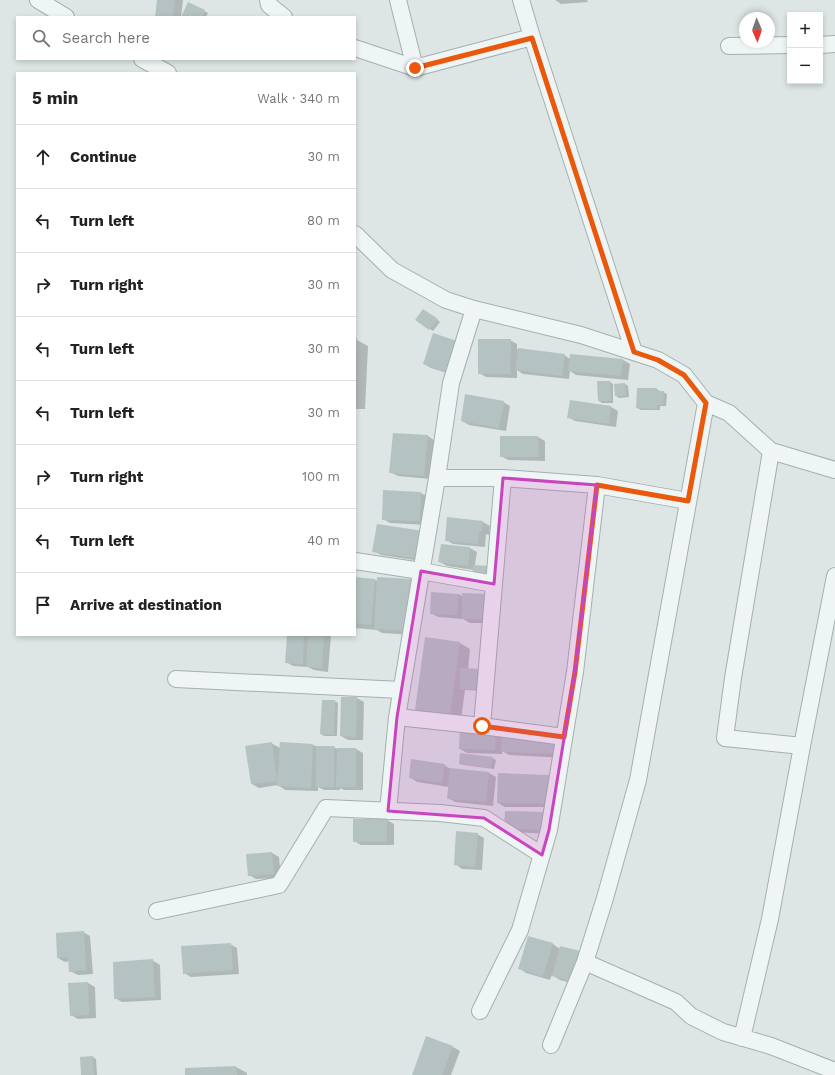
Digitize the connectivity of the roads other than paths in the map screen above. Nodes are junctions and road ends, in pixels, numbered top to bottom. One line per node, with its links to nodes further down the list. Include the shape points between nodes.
1 (38, 0): 5 (street)
2 (268, 0): 6 (street, via 269,5)
3 (398, 0): 14 (street)
4 (522, 0): 7 (street)
5 (64, 16)
6 (283, 16)
7 (532, 38): 14 (street); 18 (street)
8 (823, 44): 9 (street)
9 (835, 44)
10 (787, 45): 11 (street)
11 (730, 46)
12 (356, 48): 14 (street)
13 (144, 60): 15 (street)
14 (415, 68)
15 (166, 72)
16 (356, 235): 17 (street, via 392,270 446,300)
17 (474, 309): 18 (street, via 581,335); 22 (street, via 451,383)
18 (634, 352): 19 (street, via 658,360 684,375)
19 (706, 403): 20 (street, via 730,413); 25 (street)
20 (771, 451): 21 (street); 35 (street, via 725,738)
21 (835, 470)
22 (437, 478): 23 (street); 27 (street)
23 (503, 478): 24 (street); 29 (street)
24 (597, 485): 25 (street); 34 (street, via 575,672)
25 (688, 501): 39 (street, via 638,780)
26 (356, 561): 27 (street)
27 (422, 571): 29 (street); 31 (street)
28 (835, 576): 35 (street)
29 (494, 584): 33 (street)
30 (176, 679): 31 (street)
31 (401, 690): 32 (street)
32 (397, 717): 33 (street); 36 (street)
33 (482, 726): 34 (street)
34 (564, 737): 37 (street, via 549,830)
35 (802, 746): 41 (street, via 770,919)
36 (388, 811): 37 (street, via 484,818); 38 (street, via 326,808 279,885)
37 (542, 855): 40 (street, via 520,930)
38 (157, 911)
39 (585, 962): 41 (street, via 676,1002 691,1016 723,1032); 42 (street)
40 (480, 1011)
41 (742, 1038): 43 (street, via 771,1046)
42 (551, 1045)
43 (835, 1071)

